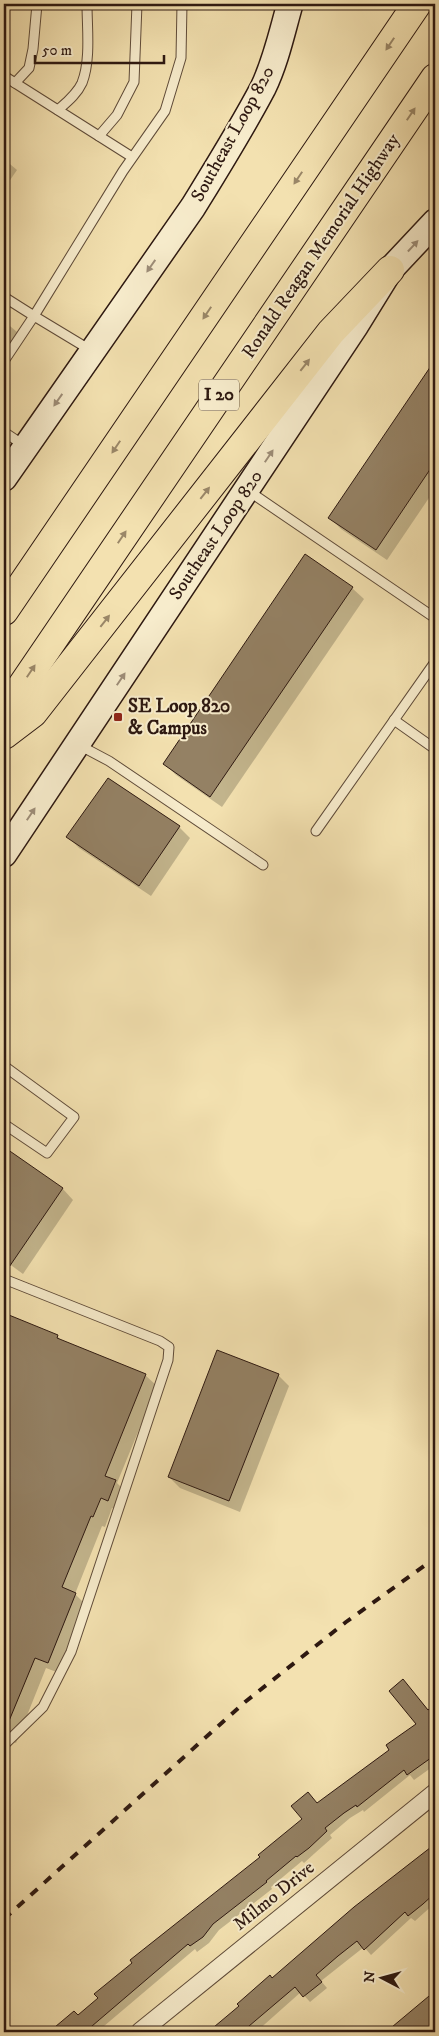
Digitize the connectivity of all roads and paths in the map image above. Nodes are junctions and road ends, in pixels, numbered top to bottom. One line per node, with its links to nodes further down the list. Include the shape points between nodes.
1 (37, 4): 9 (lane, via 29,68)
2 (87, 4): 10 (lane, via 86,68 82,83)
3 (136, 4): 11 (lane, via 134,82 117,115)
4 (182, 4): 12 (lane, via 181,58 164,111)
5 (290, 4): 17 (main road, Southeast Loop 820, one-way to 17, via 275,56 258,96 193,207)
6 (417, 4): 23 (highway, one-way to 23)
7 (4, 76): 9 (lane)
8 (435, 78): 26 (highway, Ronald Reagan Memorial Highway / I 20, one-way to 8)
9 (15, 83): 10 (lane)
10 (58, 110): 11 (lane)
11 (99, 136): 12 (lane)
12 (132, 157): 16 (lane)
13 (435, 222): 14 (main road, Southeast Loop 820, one-way to 13)
14 (390, 270): 22 (main road, Southeast Loop 820, one-way to 14); 28 (highway, one-way to 14, via 33,713 331,332)
15 (4, 297): 16 (lane)
16 (34, 316): 17 (lane); 18 (lane)
17 (92, 351): 20 (main road, Southeast Loop 820, one-way to 20)
18 (4, 361)
19 (4, 432): 20 (lane)
20 (26, 446): 21 (main road, Southeast Loop 820)
21 (4, 478)
22 (247, 489): 24 (lane); 29 (main road, Southeast Loop 820, one-way to 22)
23 (4, 612)
24 (435, 618)
25 (435, 662): 27 (lane)
26 (4, 712)
27 (394, 720): 30 (lane); 31 (lane)
28 (4, 735)
29 (77, 744): 32 (main road, Southeast Loop 820, one-way to 29); 33 (lane, via 109,761)
30 (435, 749)
31 (316, 831)
32 (4, 854)
33 (263, 865)
34 (4, 1066): 35 (lane, via 74,1117 47,1153)
35 (4, 1124)
36 (4, 1279): 37 (lane, via 169,1347 168,1360 71,1652 43,1707)
37 (4, 1745)
38 (435, 1793): 39 (street, Milmo Drive)
39 (143, 2031)

